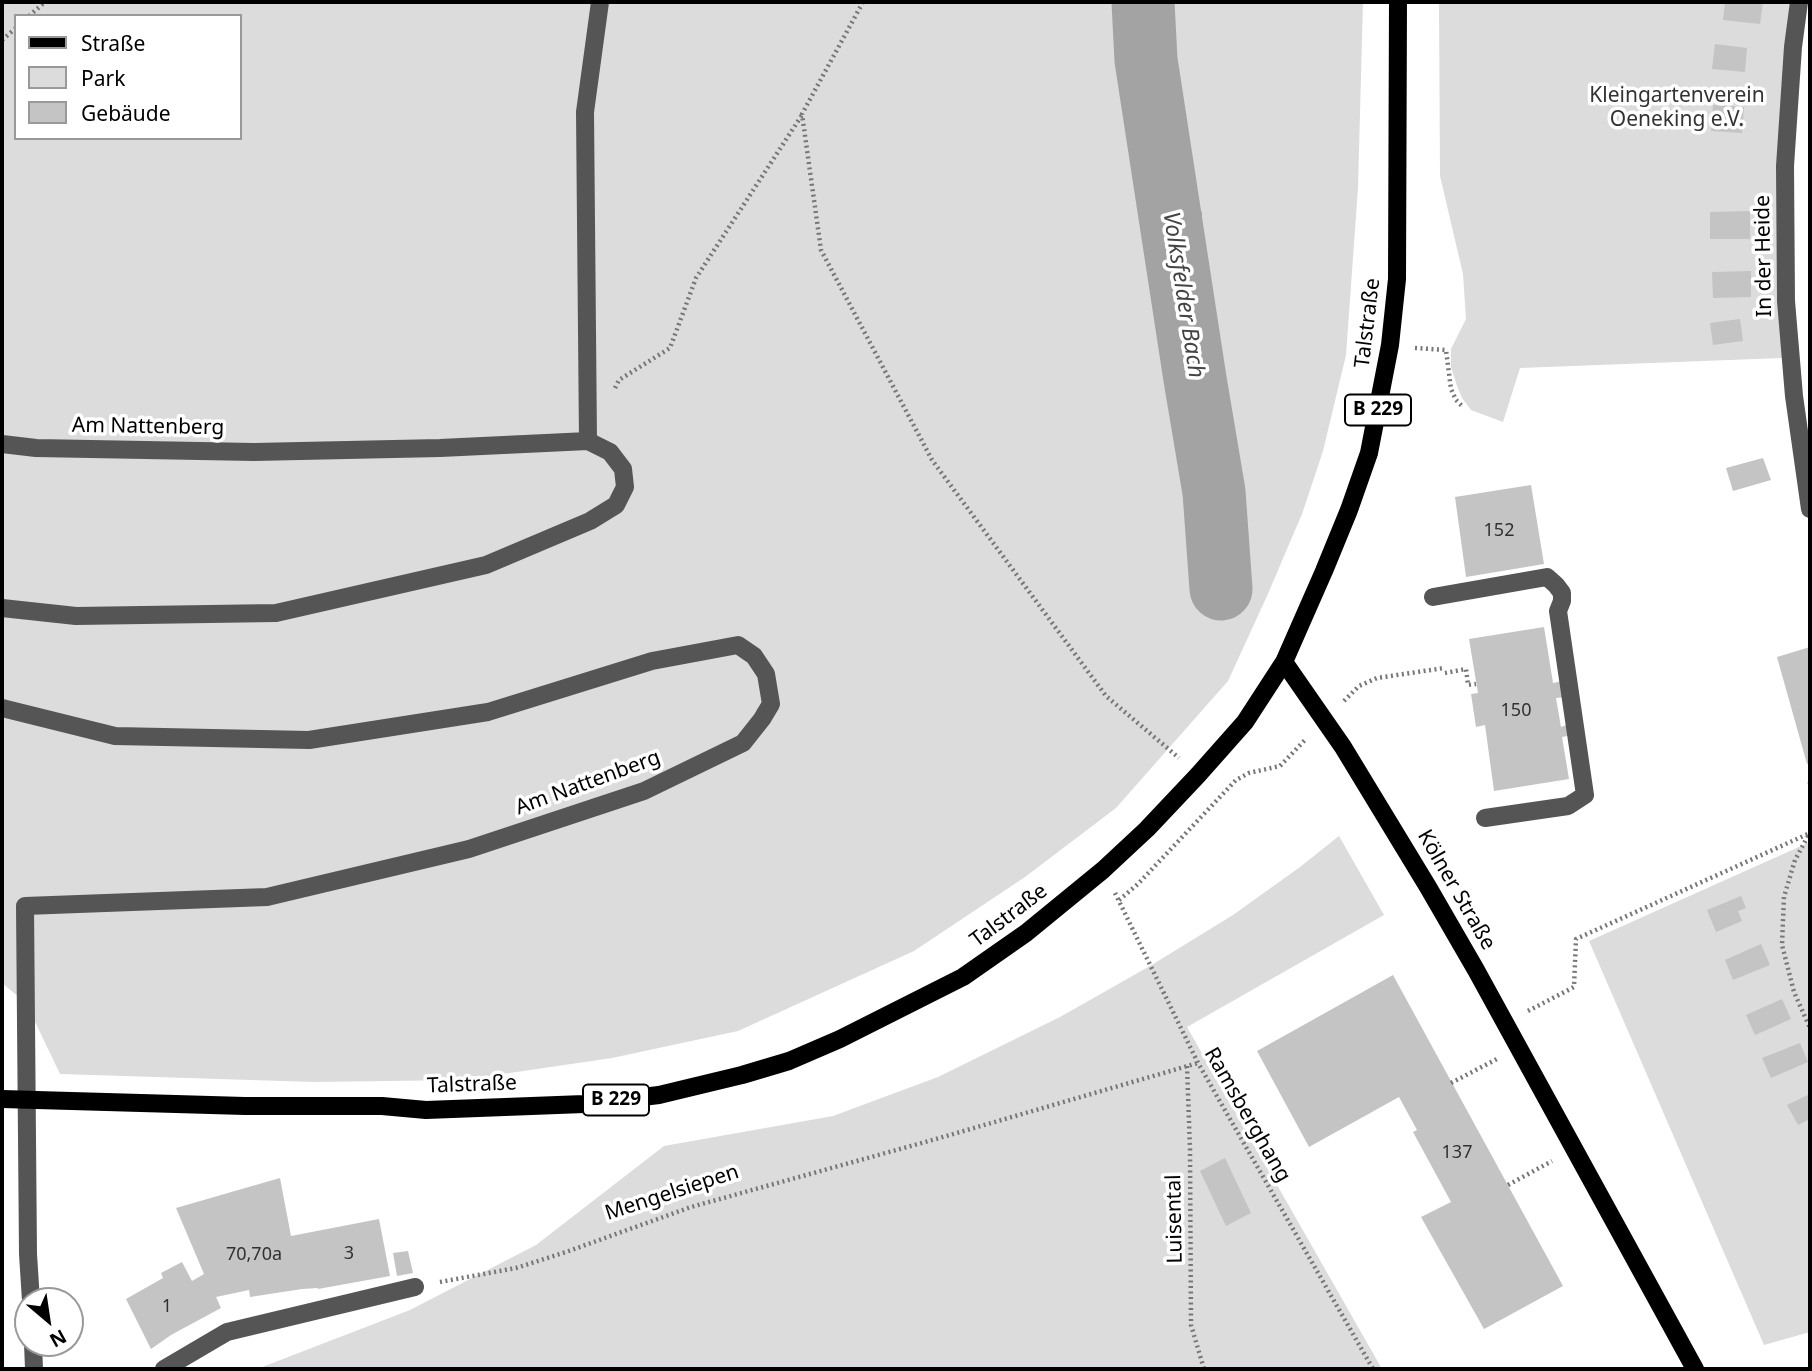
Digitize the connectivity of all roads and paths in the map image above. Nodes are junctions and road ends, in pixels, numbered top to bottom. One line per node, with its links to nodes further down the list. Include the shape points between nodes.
1 (45, 2): 6 (path)
2 (600, 2): 11 (street, via 585,112)
3 (863, 2): 7 (path)
4 (1398, 2): 8 (main road, Talstraße / B 229, via 1397,279)
5 (1799, 2): 13 (street, In der Heide, via 1785,166 1786,301)
6 (31, 14)
7 (802, 114): 9 (path, via 696,278 670,348 619,380); 20 (path, via 821,250 932,460 1106,696)
8 (1390, 345): 10 (path, via 1446,350 1451,389); 16 (main road, Talstraße / B 229, via 1369,453 1325,571)
9 (613, 392)
10 (1463, 407)
11 (588, 441): 12 (street, Am Nattenberg, via 254,452); 15 (street, via 610,453 623,469 625,487 617,505 486,565 276,613 76,616)
12 (2, 444)
13 (1810, 509)
14 (1433, 597): 21 (street, via 1548,577 1562,593 1558,611 1585,795 1568,806)
15 (2, 608)
16 (1284, 662): 19 (main road, Kölner Straße); 20 (main road, Talstraße / B 229, via 1245,722)
17 (1476, 684): 19 (path, via 1468,685 1466,669 1377,678 1359,686)
18 (2, 708): 32 (street, Am Nattenberg, via 115,736 309,740 488,712 652,662 738,645 754,656 766,674 771,704 743,743 669,779 469,849 267,897 25,906)
19 (1325, 720): 24 (path, via 1280,766 1236,780); 25 (main road, Kölner Straße)
20 (1198, 775): 23 (main road, Talstraße / B 229)
21 (1485, 818)
22 (1810, 833): 25 (path, via 1576,939 1574,987); 26 (path, via 1795,860 1784,897 1782,945 1794,992)
23 (1103, 870): 24 (path, Ramsberghang); 32 (main road, Talstraße / B 229, via 964,977 789,1061 659,1095 584,1104 426,1110)
24 (1119, 900): 27 (path, Ramsberghang)
25 (1505, 1024): 33 (main road, Kölner Straße)
26 (1810, 1028)
27 (1198, 1063): 28 (path, Mengelsiepen); 39 (path, Ramsberghang)
28 (1187, 1066): 36 (path, Mengelsiepen, via 691,1207 516,1268); 38 (path, Luisental, via 1191,1325)
29 (1472, 1072): 30 (path)
30 (1451, 1083)
31 (2, 1100): 32 (main road, Talstraße / B 229)
32 (28, 1100): 35 (street)
33 (1575, 1149): 34 (path); 40 (main road, Kölner Straße)
34 (1508, 1185)
35 (30, 1287)
36 (415, 1287): 37 (street, via 227,1332)
37 (164, 1369)
38 (1204, 1369)
39 (1373, 1369)
40 (1695, 1369)

